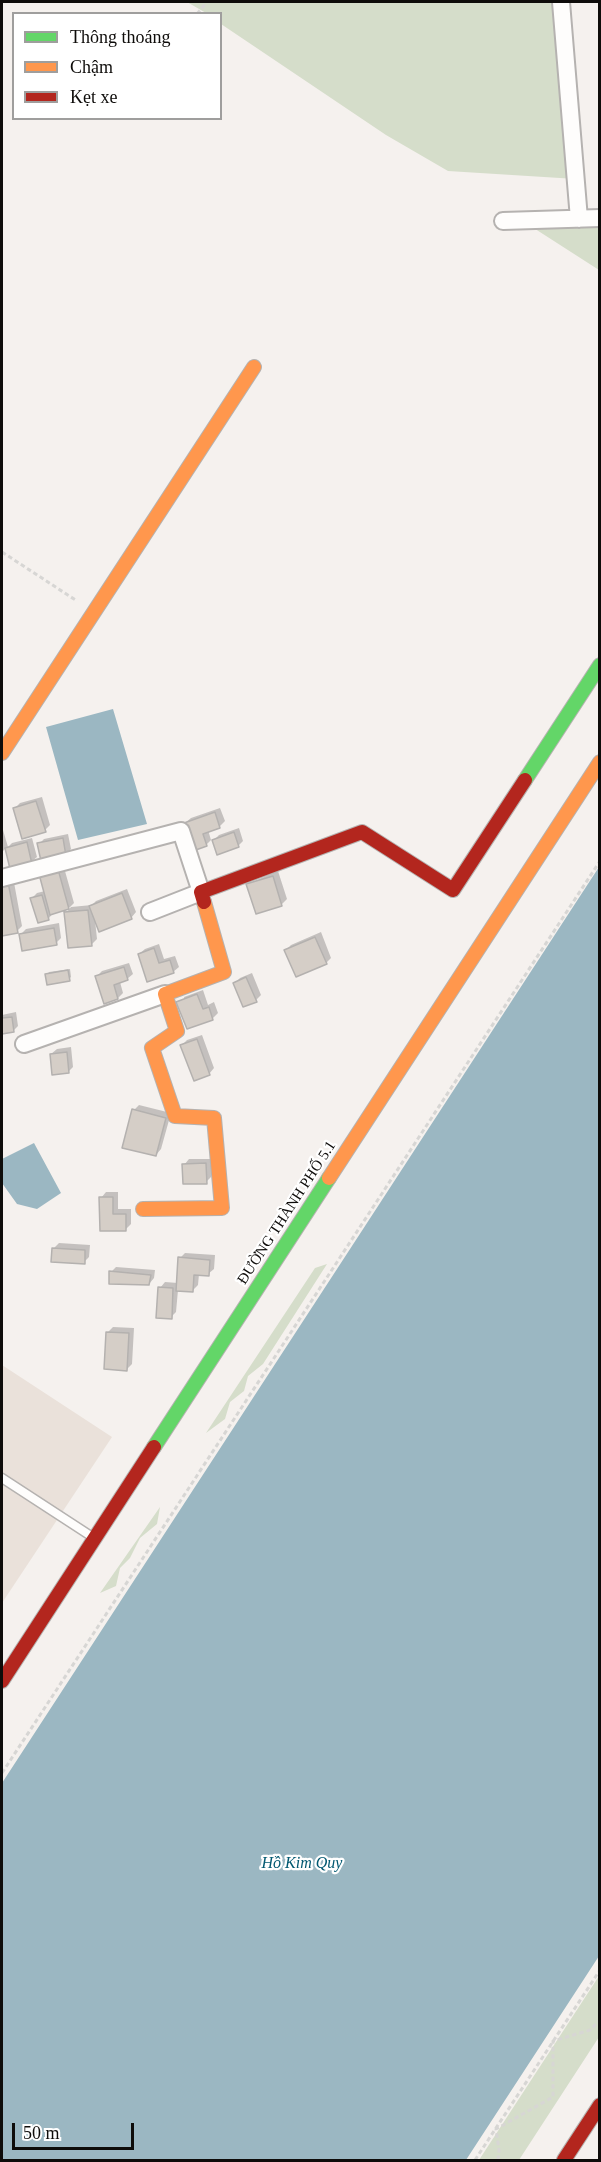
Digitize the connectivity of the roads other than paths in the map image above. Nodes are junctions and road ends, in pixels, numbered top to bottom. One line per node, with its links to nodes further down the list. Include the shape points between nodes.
1 (561, 2): 3 (street)
2 (600, 218): 3 (street)
3 (579, 219): 4 (street)
4 (503, 221)
5 (254, 367): 7 (street)
6 (600, 665): 10 (street, via 453,890 362,832)
7 (2, 753)
8 (600, 762): 16 (street, ĐƯỜNG THÀNH PHỐ 5.1)
9 (2, 878): 10 (street, via 181,831)
10 (201, 892): 11 (street); 12 (street, via 224,972)
11 (150, 912)
12 (165, 994): 13 (street); 14 (street, via 177,1031 152,1048 175,1116 213,1118 222,1208)
13 (24, 1044)
14 (143, 1209)
15 (2, 1478): 16 (lane)
16 (94, 1539): 17 (street, ĐƯỜNG THÀNH PHỐ 5.1)
17 (2, 1681)
18 (600, 2105): 19 (street)
19 (564, 2160)

